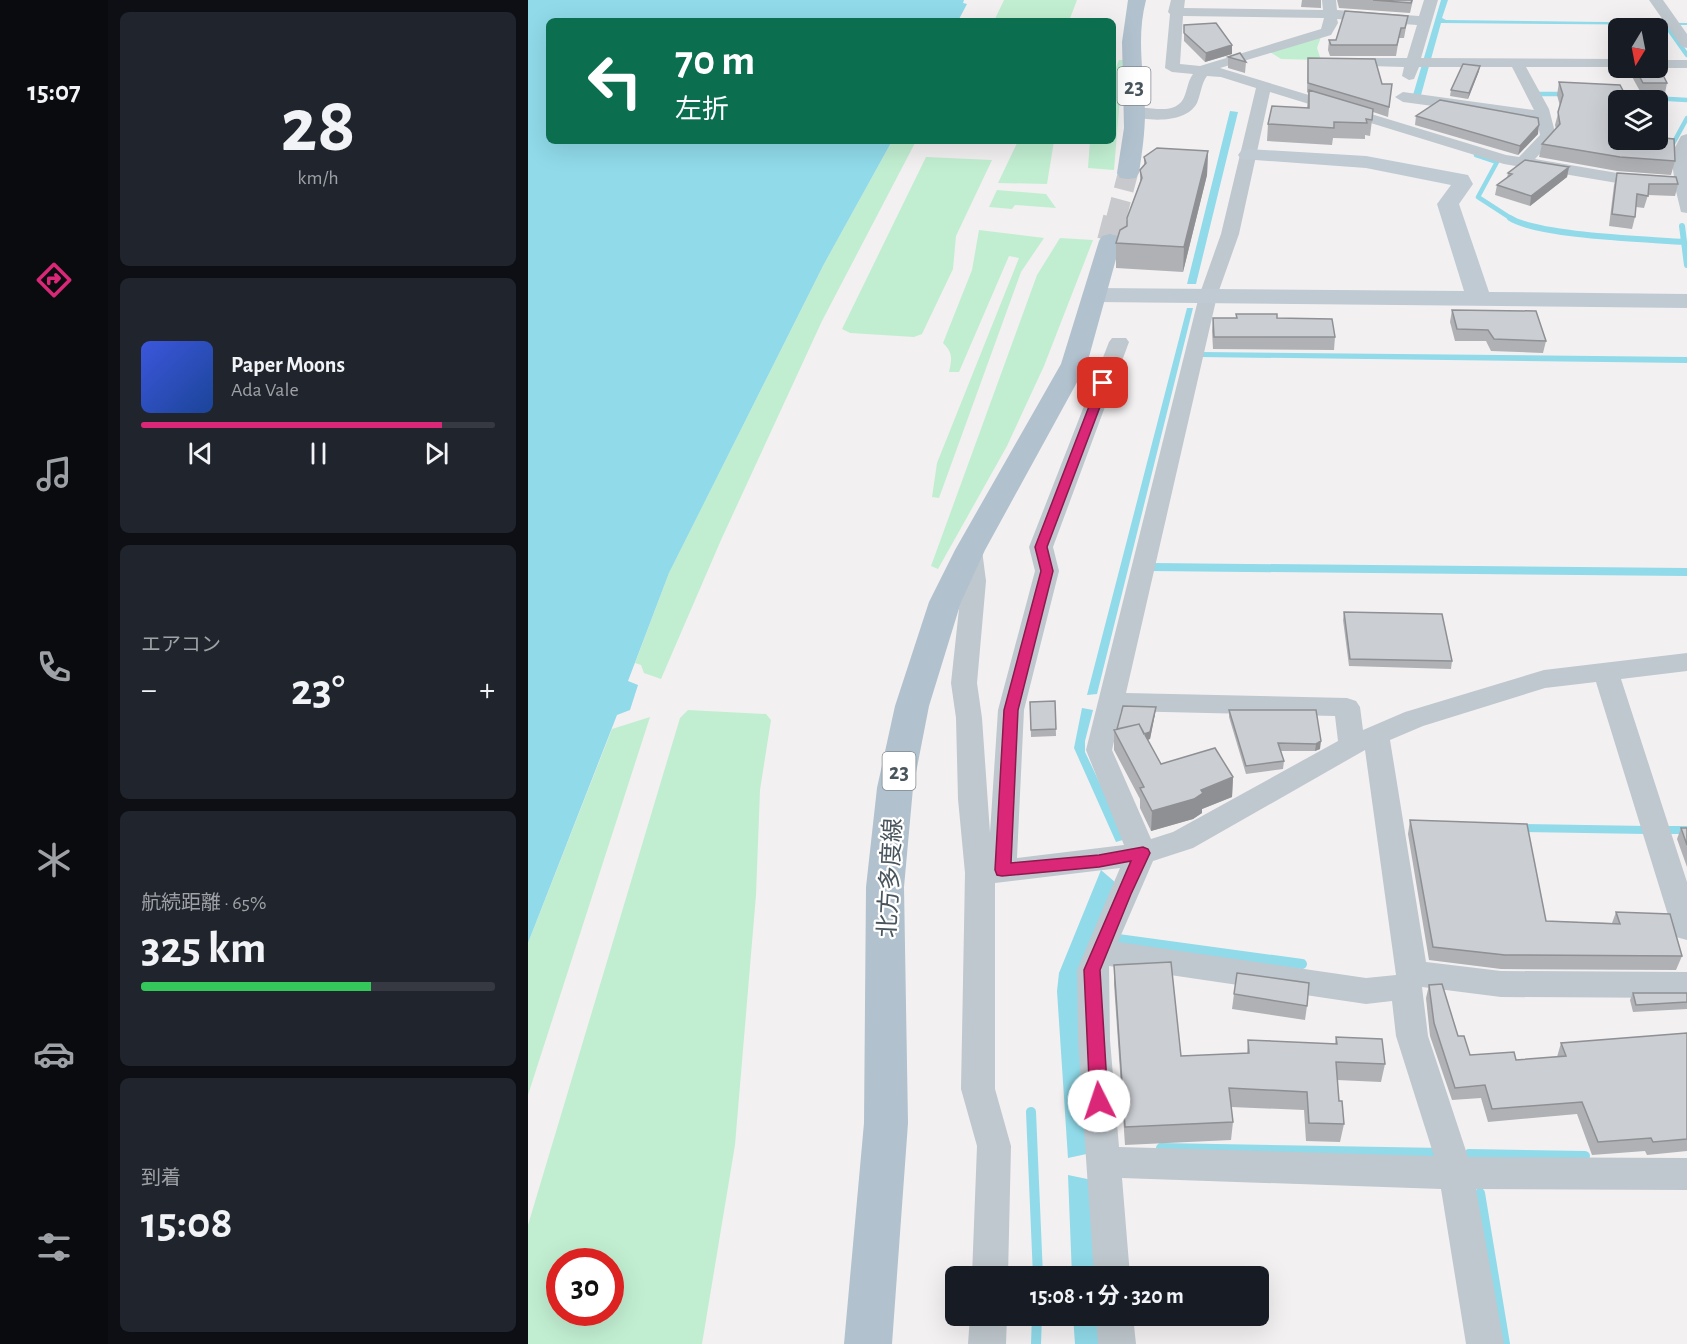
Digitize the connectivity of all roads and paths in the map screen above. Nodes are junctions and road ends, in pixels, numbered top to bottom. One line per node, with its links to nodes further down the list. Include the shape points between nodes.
1 (1137, 0): 20 (main road, 23, via 1131,40)
2 (1431, 0): 6 (street)
3 (1656, 0): 7 (street)
4 (1177, 6): 5 (street); 15 (street, via 1172,68)
5 (1330, 7): 6 (street); 8 (street, via 1332,23)
6 (1425, 21): 10 (street)
7 (1677, 25): 9 (street)
8 (1326, 32): 10 (street, via 1322,55); 15 (street)
9 (1687, 44)
10 (1422, 62): 11 (street); 18 (street)
11 (1517, 63): 12 (street); 21 (street)
12 (1608, 63)
13 (1668, 64): 14 (street)
14 (1687, 64)
15 (1204, 70): 17 (street); 20 (street, via 1196,80 1189,103 1173,114)
16 (1325, 84): 19 (street)
17 (1264, 87): 19 (street); 24 (street)
18 (1403, 97): 21 (street); 22 (street)
19 (1326, 105): 22 (street)
20 (1135, 112): 26 (main road, 23)
21 (1543, 116): 25 (street, via 1548,136)
22 (1391, 123): 25 (street)
23 (1685, 146): 27 (street, via 1679,154)
24 (1248, 155): 31 (street, via 1230,234); 32 (street, via 1366,162 1460,180 1462,184 1448,204)
25 (1523, 162): 27 (street, via 1617,178)
26 (1128, 173)
27 (1685, 183): 28 (street)
28 (1687, 208)
29 (1110, 241): 30 (main road, 北方多度線 / 23)
30 (1096, 295): 31 (street); 35 (main road, 北方多度線 / 23, via 1074,364)
31 (1208, 296): 32 (street); 38 (street)
32 (1479, 299): 33 (street)
33 (1687, 301)
34 (1119, 342): 41 (street, via 1041,547 1047,571 1011,710)
35 (970, 550): 41 (street, via 974,581 964,683 972,799); 53 (main road, 北方多度線 / 23, via 945,602 912,706 896,788 885,887 886,1123)
36 (1687, 662): 37 (street)
37 (1605, 670): 39 (street, via 1544,679 1414,719); 42 (street)
38 (1110, 702): 39 (street, via 1347,707); 40 (street, via 1099,750)
39 (1364, 740): 40 (street, via 1183,840); 44 (street)
40 (1143, 853): 41 (street); 43 (street)
41 (991, 871): 49 (street, via 978,1089 994,1146)
42 (1687, 928)
43 (1099, 952): 44 (street, via 1366,991); 46 (street, via 1092,970)
44 (1409, 980): 45 (street); 47 (street, via 1412,1036)
45 (1687, 985)
46 (1104, 1162): 47 (street); 50 (street)
47 (1456, 1173): 48 (street); 56 (street)
48 (1687, 1174)
49 (990, 1266)
50 (1111, 1266)
51 (988, 1326): 54 (street)
52 (1116, 1326): 55 (street)
53 (868, 1344)
54 (987, 1344)
55 (1117, 1344)
56 (1485, 1344)

